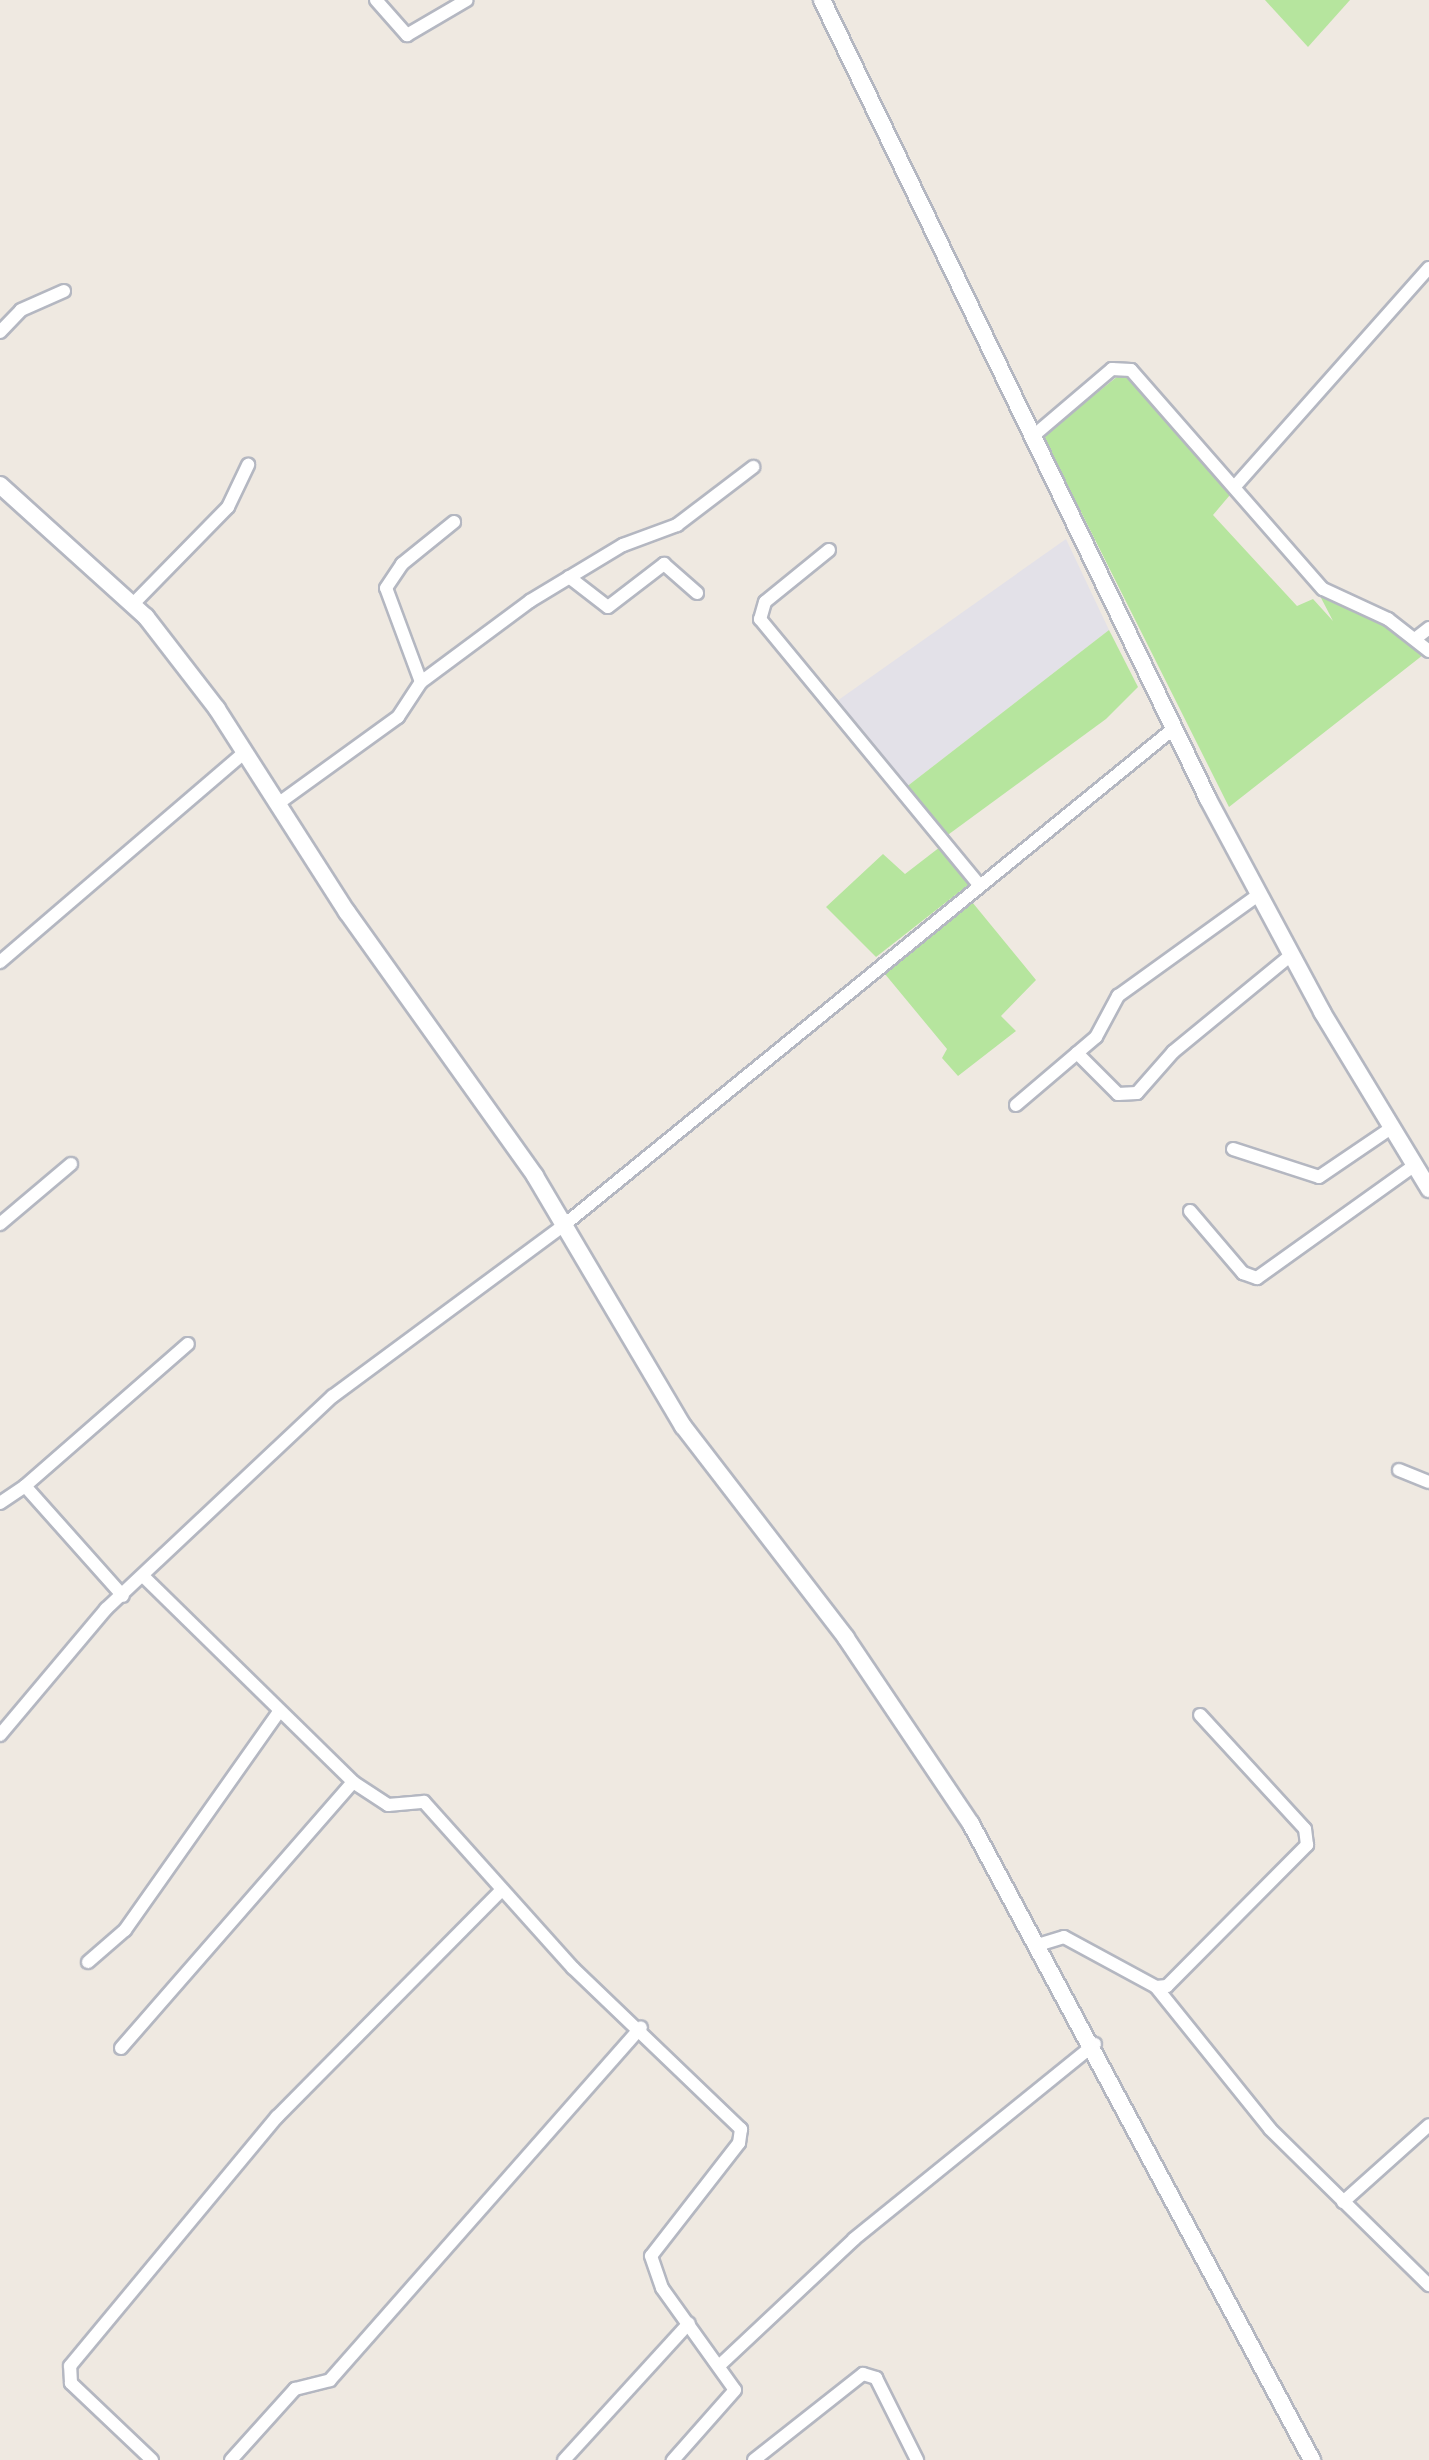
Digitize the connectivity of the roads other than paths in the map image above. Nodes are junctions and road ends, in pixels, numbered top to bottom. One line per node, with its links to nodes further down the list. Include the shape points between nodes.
1 (376, 0): 2 (street, via 407,35)
2 (467, 0)
3 (822, 0): 7 (street)
4 (1429, 268): 10 (street)
5 (64, 291): 6 (street, via 21,310)
6 (0, 332)
7 (1032, 437): 10 (street, via 1122,366); 21 (street)
8 (248, 465): 16 (street, via 228,507)
9 (753, 467): 14 (street, via 677,525)
10 (1237, 484): 18 (street, via 1323,589)
11 (0, 485): 16 (street)
12 (454, 522): 20 (street, via 402,564 386,588)
13 (829, 550): 24 (street, via 765,602 760,619)
14 (569, 577): 15 (street, via 608,607 664,564); 20 (street)
15 (697, 593)
16 (133, 604): 22 (street)
17 (1429, 628): 18 (street)
18 (1415, 639): 19 (street)
19 (1429, 651)
20 (421, 682): 23 (street, via 398,717)
21 (1173, 729): 24 (street); 25 (street)
22 (245, 752): 23 (street); 27 (street)
23 (279, 803): 37 (street)
24 (978, 883): 37 (street)
25 (1258, 895): 26 (street); 28 (street, via 1118,996)
26 (1291, 955): 28 (street, via 1173,1052 1137,1093 1118,1094); 30 (street)
27 (0, 962)
28 (1077, 1053): 29 (street)
29 (1016, 1105)
30 (1391, 1128): 31 (street, via 1319,1177); 33 (street)
31 (1233, 1149)
32 (71, 1164): 36 (street)
33 (1415, 1165): 34 (street); 35 (street, via 1257,1278 1243,1273)
34 (1429, 1189)
35 (1190, 1211)
36 (0, 1224)
37 (564, 1225): 43 (street, via 333,1396); 50 (street, via 683,1426 846,1638 971,1824)
38 (188, 1344): 41 (street)
39 (1399, 1470): 40 (street)
40 (1429, 1482)
41 (25, 1486): 42 (street); 44 (street)
42 (0, 1503)
43 (144, 1577): 44 (street); 45 (street)
44 (123, 1596): 47 (street, via 64,1651)
45 (278, 1713): 48 (street); 51 (street, via 125,1930)
46 (1200, 1715): 52 (street, via 1305,1829 1307,1845 1167,1986)
47 (0, 1735)
48 (353, 1782): 49 (street, via 388,1805 424,1802); 55 (street)
49 (501, 1891): 53 (street); 61 (street, via 277,2117 70,2366 71,2383)
50 (1041, 1944): 52 (street, via 1064,1937); 54 (street)
51 (88, 1962)
52 (1156, 1987): 57 (street, via 1270,2129)
53 (641, 2027): 59 (street, via 743,2136 651,2256 651,2270); 62 (street, via 330,2380 295,2389)
54 (1095, 2044): 60 (street, via 854,2239); 67 (street)
55 (121, 2048)
56 (1429, 2125): 57 (street)
57 (1343, 2202): 58 (street)
58 (1429, 2285)
59 (689, 2323): 60 (street); 63 (street)
60 (720, 2365): 64 (street, via 734,2395)
61 (152, 2460)
62 (231, 2460)
63 (564, 2460)
64 (673, 2460)
65 (754, 2460): 66 (street, via 863,2374 876,2378)
66 (917, 2460)
67 (1312, 2460)

